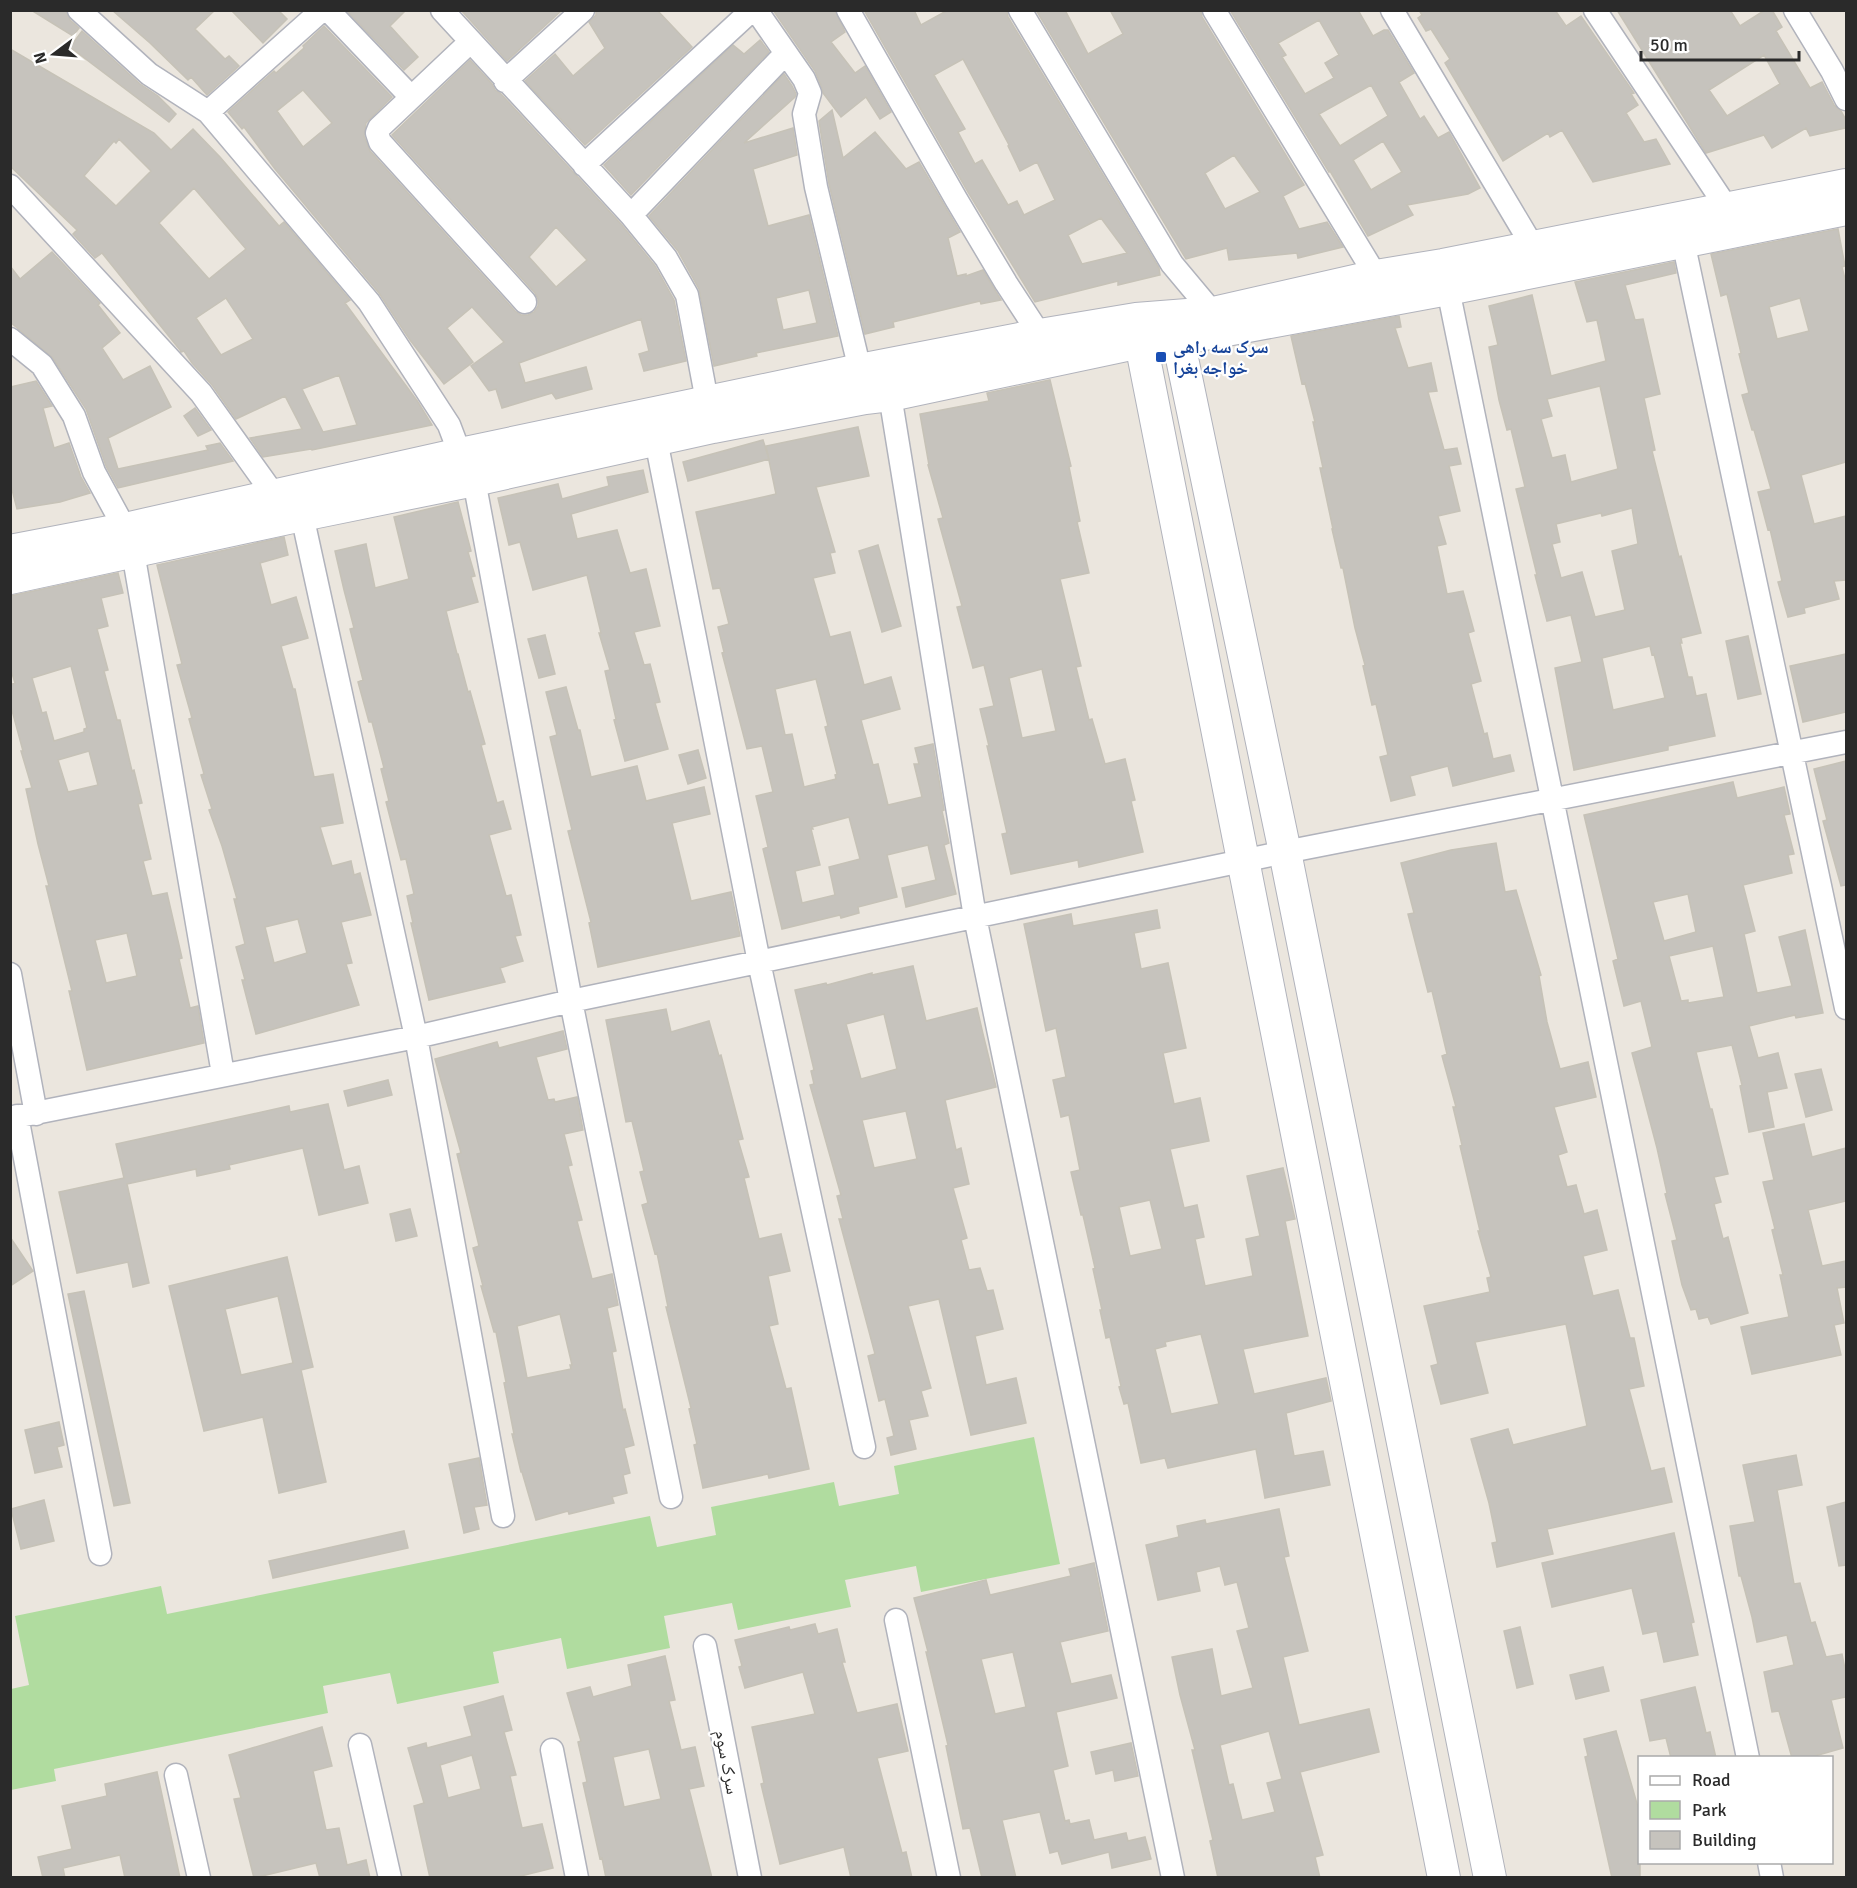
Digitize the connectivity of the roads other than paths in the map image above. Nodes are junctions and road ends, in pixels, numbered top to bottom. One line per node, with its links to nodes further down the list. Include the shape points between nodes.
1 (79, 10): 19 (street, via 149,74)
2 (322, 10): 19 (street)
3 (328, 10): 17 (street)
4 (442, 10): 14 (street)
5 (583, 10): 16 (street)
6 (752, 10): 20 (street)
7 (756, 10): 15 (street)
8 (848, 10): 34 (street)
9 (1020, 10): 31 (street, via 1172,264)
10 (1214, 10): 28 (street)
11 (1392, 10): 27 (street)
12 (1595, 10): 23 (street)
13 (1795, 10): 18 (street)
14 (470, 42): 16 (street); 17 (street)
15 (786, 53): 25 (street); 36 (street, via 810,93 804,114 816,187)
16 (505, 81): 20 (street)
17 (411, 97): 30 (street, via 379,128 380,142)
18 (1846, 99)
19 (208, 112): 40 (street, via 369,302 449,425)
20 (584, 165): 25 (street)
21 (1846, 185): 23 (main road)
22 (10, 186): 41 (street, via 201,393)
23 (1727, 208): 27 (main road)
24 (1846, 209): 26 (main road)
25 (631, 215): 38 (street, via 666,258 687,295)
26 (1683, 241): 29 (main road); 47 (street)
27 (1533, 247): 28 (main road)
28 (1376, 276): 31 (main road)
29 (1448, 289): 32 (main road); 48 (street)
30 (525, 302)
31 (1213, 313): 32 (main road)
32 (1176, 328): 33 (main road); 49 (main road)
33 (1138, 331): 34 (main road); 37 (main road); 50 (main road)
34 (1040, 335): 36 (main road)
35 (10, 339): 43 (street, via 42,365 74,416 94,472)
36 (860, 370): 38 (main road)
37 (890, 395): 39 (main road); 51 (street)
38 (708, 401): 40 (main road)
39 (656, 440): 40 (main road); 52 (street)
40 (467, 467): 41 (main road); 42 (main road); 54 (street)
41 (274, 495): 43 (main road)
42 (303, 514): 43 (main road); 56 (street)
43 (129, 540): 44 (main road); 45 (main road); 57 (street)
44 (10, 551)
45 (10, 578)
46 (1846, 742): 47 (street)
47 (1791, 753): 48 (street); 55 (street)
48 (1551, 800): 49 (street); 71 (street)
49 (1285, 852): 50 (street); 63 (main road)
50 (1244, 860): 51 (street); 64 (main road)
51 (975, 917): 52 (street); 78 (street)
52 (759, 962): 54 (street); 59 (street)
53 (10, 974): 58 (street)
54 (572, 1001): 56 (street); 60 (street)
55 (1846, 1008)
56 (416, 1037): 57 (street); 61 (street)
57 (223, 1074): 58 (street)
58 (21, 1116): 62 (street)
59 (864, 1447)
60 (671, 1497)
61 (503, 1516)
62 (100, 1554)
63 (1435, 1602): 64 (main road); 67 (main road)
64 (1392, 1612): 68 (main road)
65 (896, 1620): 77 (street)
66 (705, 1646): 76 (street, سرک سوم)
67 (1452, 1685): 68 (main road); 80 (main road)
68 (1408, 1695): 79 (main road)
69 (360, 1744): 74 (street)
70 (552, 1750): 75 (street)
71 (1748, 1756)
72 (176, 1775): 73 (street)
73 (199, 1878)
74 (390, 1878)
75 (577, 1878)
76 (750, 1878)
77 (949, 1878)
78 (1173, 1878)
79 (1444, 1878)
80 (1490, 1878)

